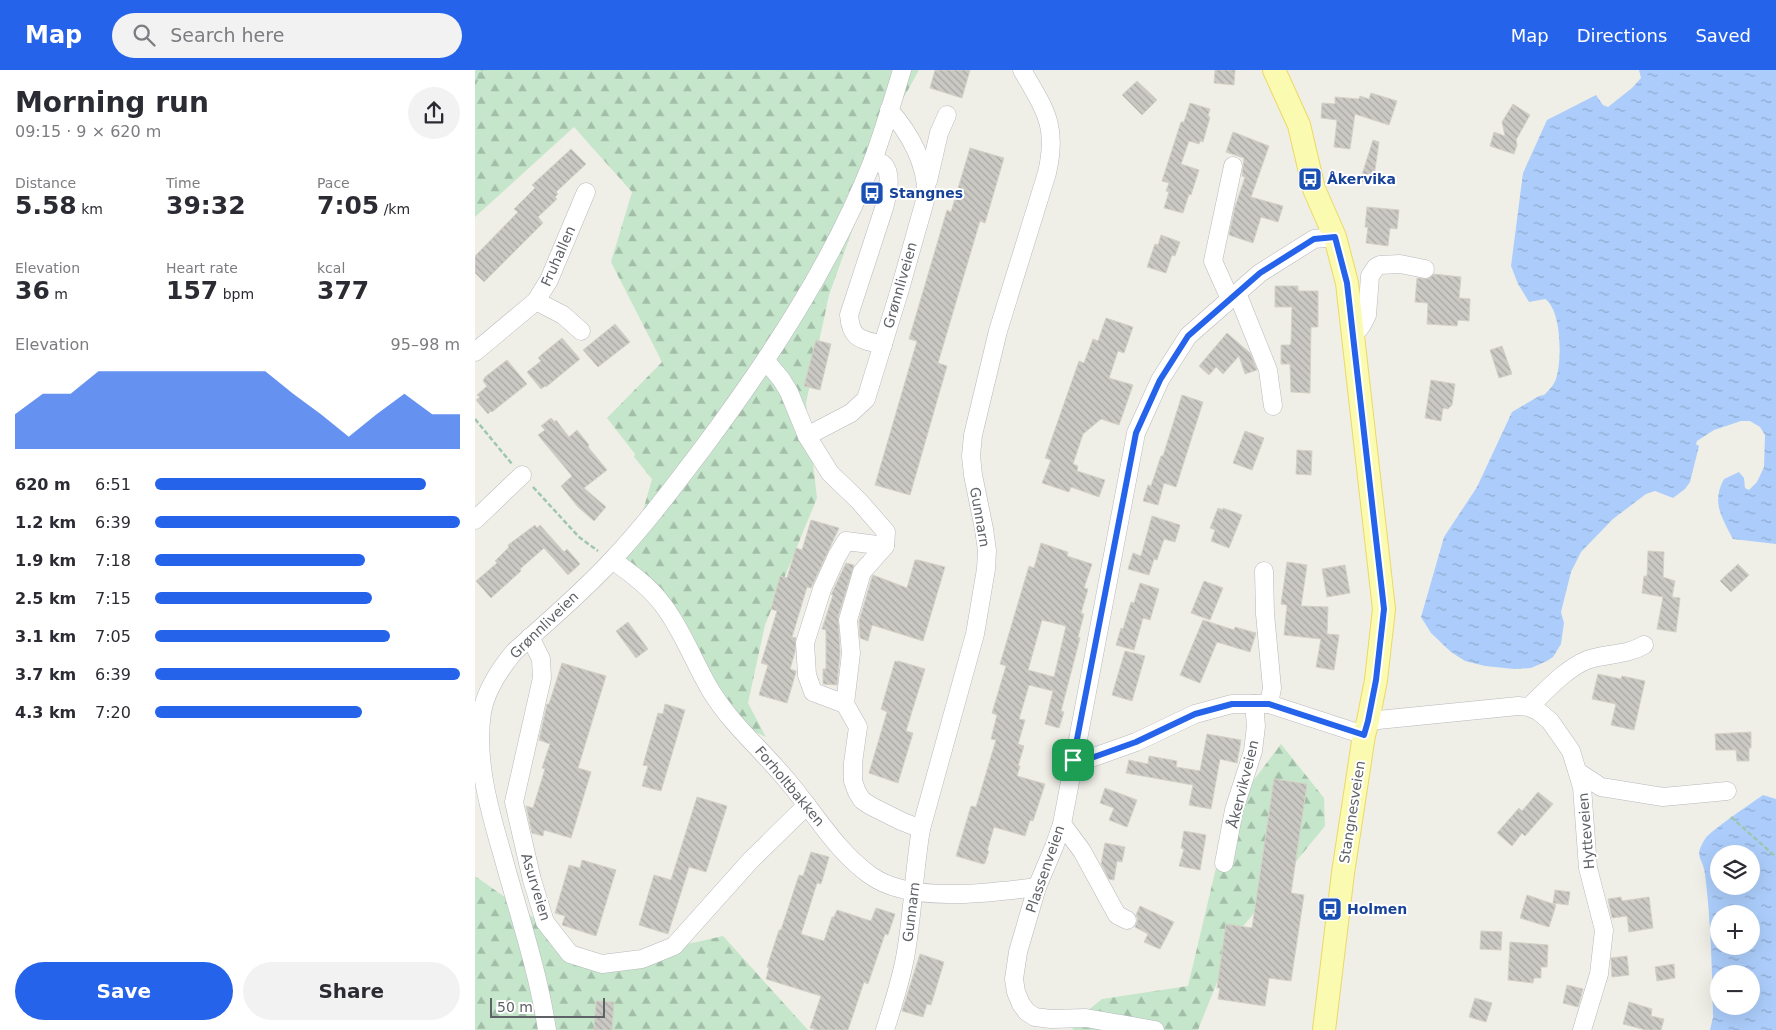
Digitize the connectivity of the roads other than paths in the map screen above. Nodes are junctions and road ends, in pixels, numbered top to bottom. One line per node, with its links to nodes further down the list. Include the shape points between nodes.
1 (902, 70): 4 (street, Grønnliveien)
2 (1022, 70): 38 (street, Gunnarn, via 1047,117 1052,139 1051,154 998,331 973,435 971,456 984,529 987,569 975,634)
3 (1274, 70): 10 (main road, Stangnesveien, via 1299,124 1314,189)
4 (889, 110): 6 (street, Grønnliveien); 8 (street, Grønnliveien, via 899,120 922,162)
5 (947, 115): 8 (street, via 939,133)
6 (873, 160): 16 (street, via 885,167 888,190 849,315 850,327 858,338); 18 (street, Grønnliveien, via 828,257)
7 (1233, 166): 12 (street, via 1213,260)
8 (926, 189): 16 (street, Grønnliveien)
9 (586, 192): 13 (street, Fruhallen, via 549,280)
10 (1335, 237): 12 (street, Plassenveien, via 1314,239 1260,273); 15 (main road, Stangnesveien, via 1347,283)
11 (1425, 269): 15 (street, via 1400,264 1376,267 1370,276 1367,315)
12 (1234, 296): 19 (street, via 1269,370); 33 (street, Plassenveien, via 1188,336 1160,380 1136,433)
13 (536, 301): 14 (street, via 563,314); 17 (street, Fruhallen)
14 (581, 330)
15 (1353, 336): 32 (main road, Stangnesveien, via 1384,609 1376,680)
16 (883, 345): 20 (street, Grønnliveien, via 866,399 851,413)
17 (475, 352)
18 (766, 361): 20 (street, via 789,392); 24 (street, Grønnliveien, via 675,484)
19 (1273, 406)
20 (807, 436): 23 (street, via 830,473 886,532)
21 (522, 475): 22 (street)
22 (475, 520)
23 (885, 546): 28 (street, via 862,572 848,620 851,653); 28 (street, via 846,542 822,589 805,643 807,675 813,692)
24 (612, 560): 26 (street, Grønnliveien); 36 (street, Forholtbakken, via 635,576 663,604 716,699)
25 (1265, 571): 29 (street, Åkervikveien, via 1265,614 1272,688)
26 (530, 637): 31 (street, Grønnliveien, via 501,669); 36 (street, Asurveien, via 541,659 542,678 514,802 545,922 570,954 602,964 642,959 674,946 750,861)
27 (1644, 645): 30 (street, via 1629,652 1593,658 1579,664)
28 (845, 704): 38 (street, via 858,727 853,763 857,792 871,806)
29 (1262, 704): 32 (street); 33 (street, via 1232,704 1195,714 1119,748); 39 (street, Åkervikveien, via 1253,751 1234,810)
30 (1529, 707): 32 (street); 34 (street, Hytteveien, via 1550,721 1571,751)
31 (478, 709): 43 (street, Grønnliveien, via 488,803 530,954)
32 (1366, 728): 46 (main road, Stangnesveien, via 1343,873)
33 (1073, 760): 37 (street, Plassenveien)
34 (1578, 772): 35 (street, via 1601,787 1663,797); 47 (street, Hytteveien, via 1583,787 1588,868 1604,930 1599,974)
35 (1727, 791)
36 (807, 805): 41 (street, Forholtbakken, via 850,857 870,875 884,883)
37 (1061, 824): 40 (street, Plassenveien); 42 (street, via 1082,851 1117,915)
38 (921, 829): 41 (street, Gunnarn)
39 (1224, 863)
40 (1037, 887): 41 (street, Forholtbakken, via 999,892 937,894); 45 (street, Plassenveien, via 1018,952 1014,979 1016,992 1027,1012 1035,1017 1086,1018)
41 (914, 891): 44 (street, Gunnarn, via 906,954)
42 (1127, 920)
43 (547, 1030)
44 (885, 1030)
45 (1154, 1030)
46 (1324, 1030)
47 (1582, 1030)

